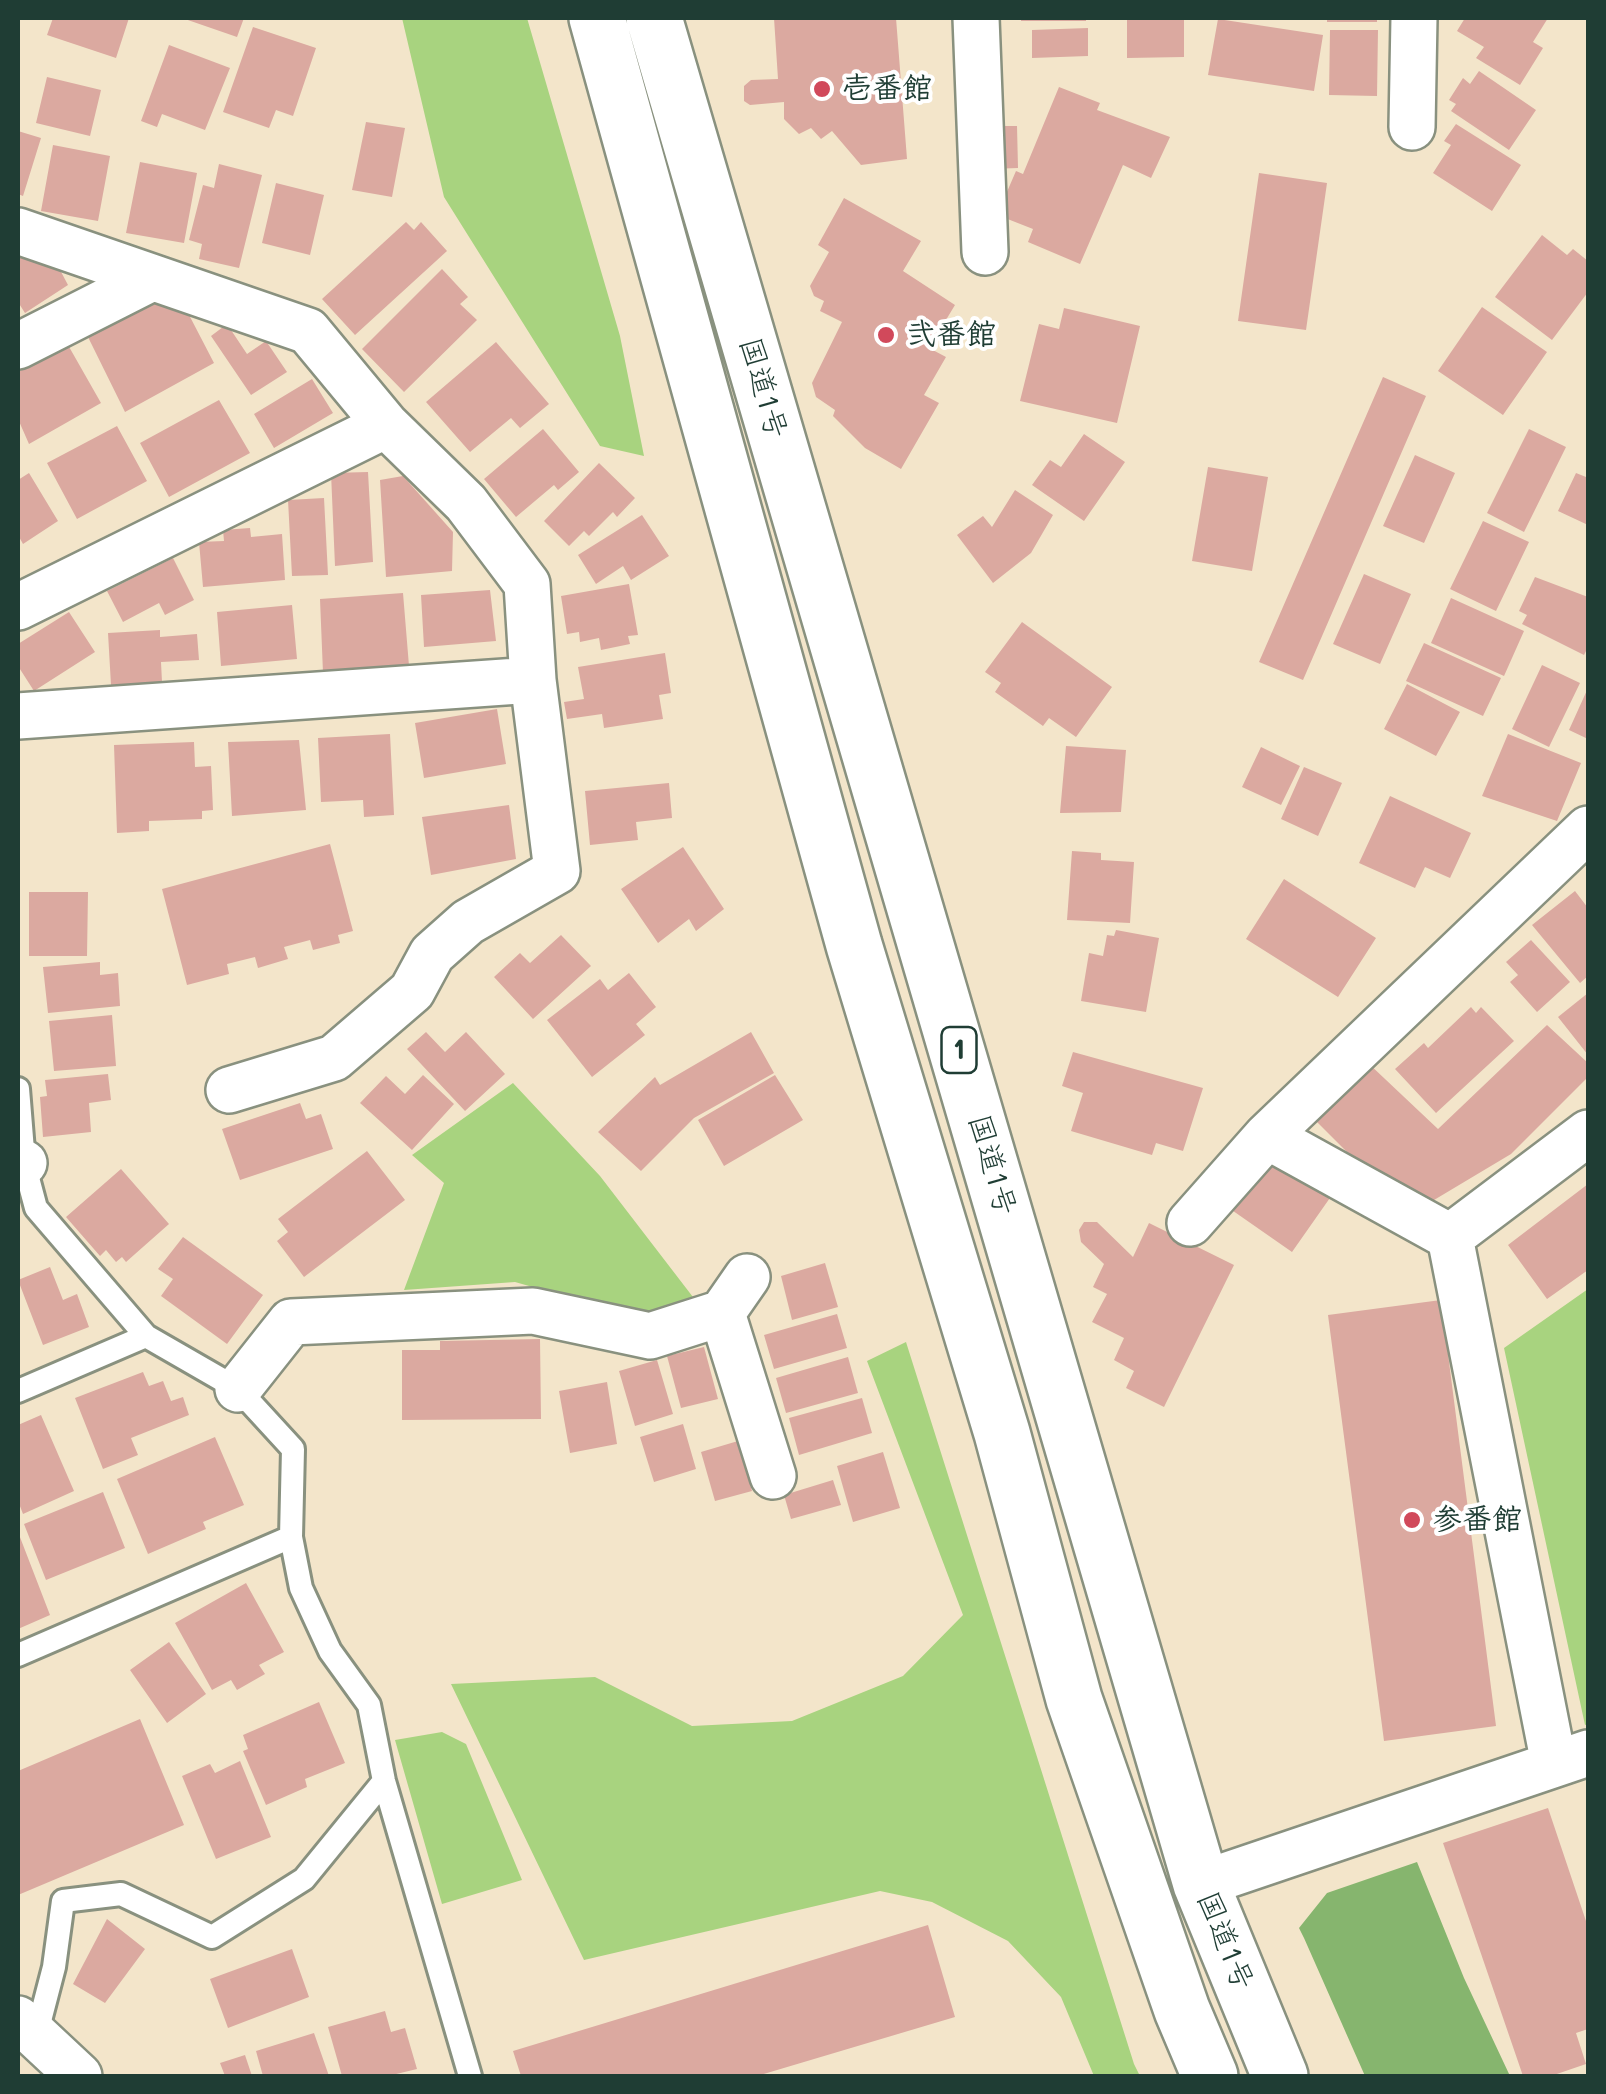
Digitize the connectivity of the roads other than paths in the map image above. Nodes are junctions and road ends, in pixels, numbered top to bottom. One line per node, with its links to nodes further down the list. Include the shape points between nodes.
1 (596, 18): 34 (highway, 国道1号, via 854,945 1002,1433 1074,1699)
2 (654, 18): 30 (highway, 国道1号 / 1)
3 (976, 18): 7 (street)
4 (1414, 18): 5 (street)
5 (1412, 127)
6 (18, 231): 8 (street)
7 (984, 252)
8 (152, 278): 9 (street); 10 (street, via 308,330)
9 (18, 346)
10 (386, 425): 11 (street); 12 (street, via 466,503 527,584)
11 (18, 606)
12 (533, 680): 13 (street); 16 (street, via 557,871 468,922 432,954 412,992 334,1058)
13 (18, 716)
14 (1588, 829): 18 (street)
15 (18, 1089): 19 (lane)
16 (229, 1090)
17 (1588, 1133): 21 (street)
18 (1267, 1136): 20 (street); 21 (street)
19 (21, 1164): 22 (lane, via 36,1208)
20 (1190, 1223)
21 (1450, 1237): 28 (street)
22 (146, 1336): 23 (lane); 24 (lane)
23 (238, 1389): 25 (street, via 291,1322 533,1310 650,1336 734,1295); 26 (lane, via 294,1450)
24 (18, 1391)
25 (773, 1476)
26 (291, 1537): 27 (lane); 29 (lane, via 301,1588 330,1651 369,1706)
27 (18, 1654)
28 (1571, 1758): 30 (street)
29 (384, 1781): 31 (lane, via 304,1879 212,1937 121,1894 63,1900); 33 (lane)
30 (1201, 1884): 35 (highway, 国道1号 / 1)
31 (27, 2028): 32 (street)
32 (79, 2076)
33 (470, 2076)
34 (1210, 2076)
35 (1280, 2076)

